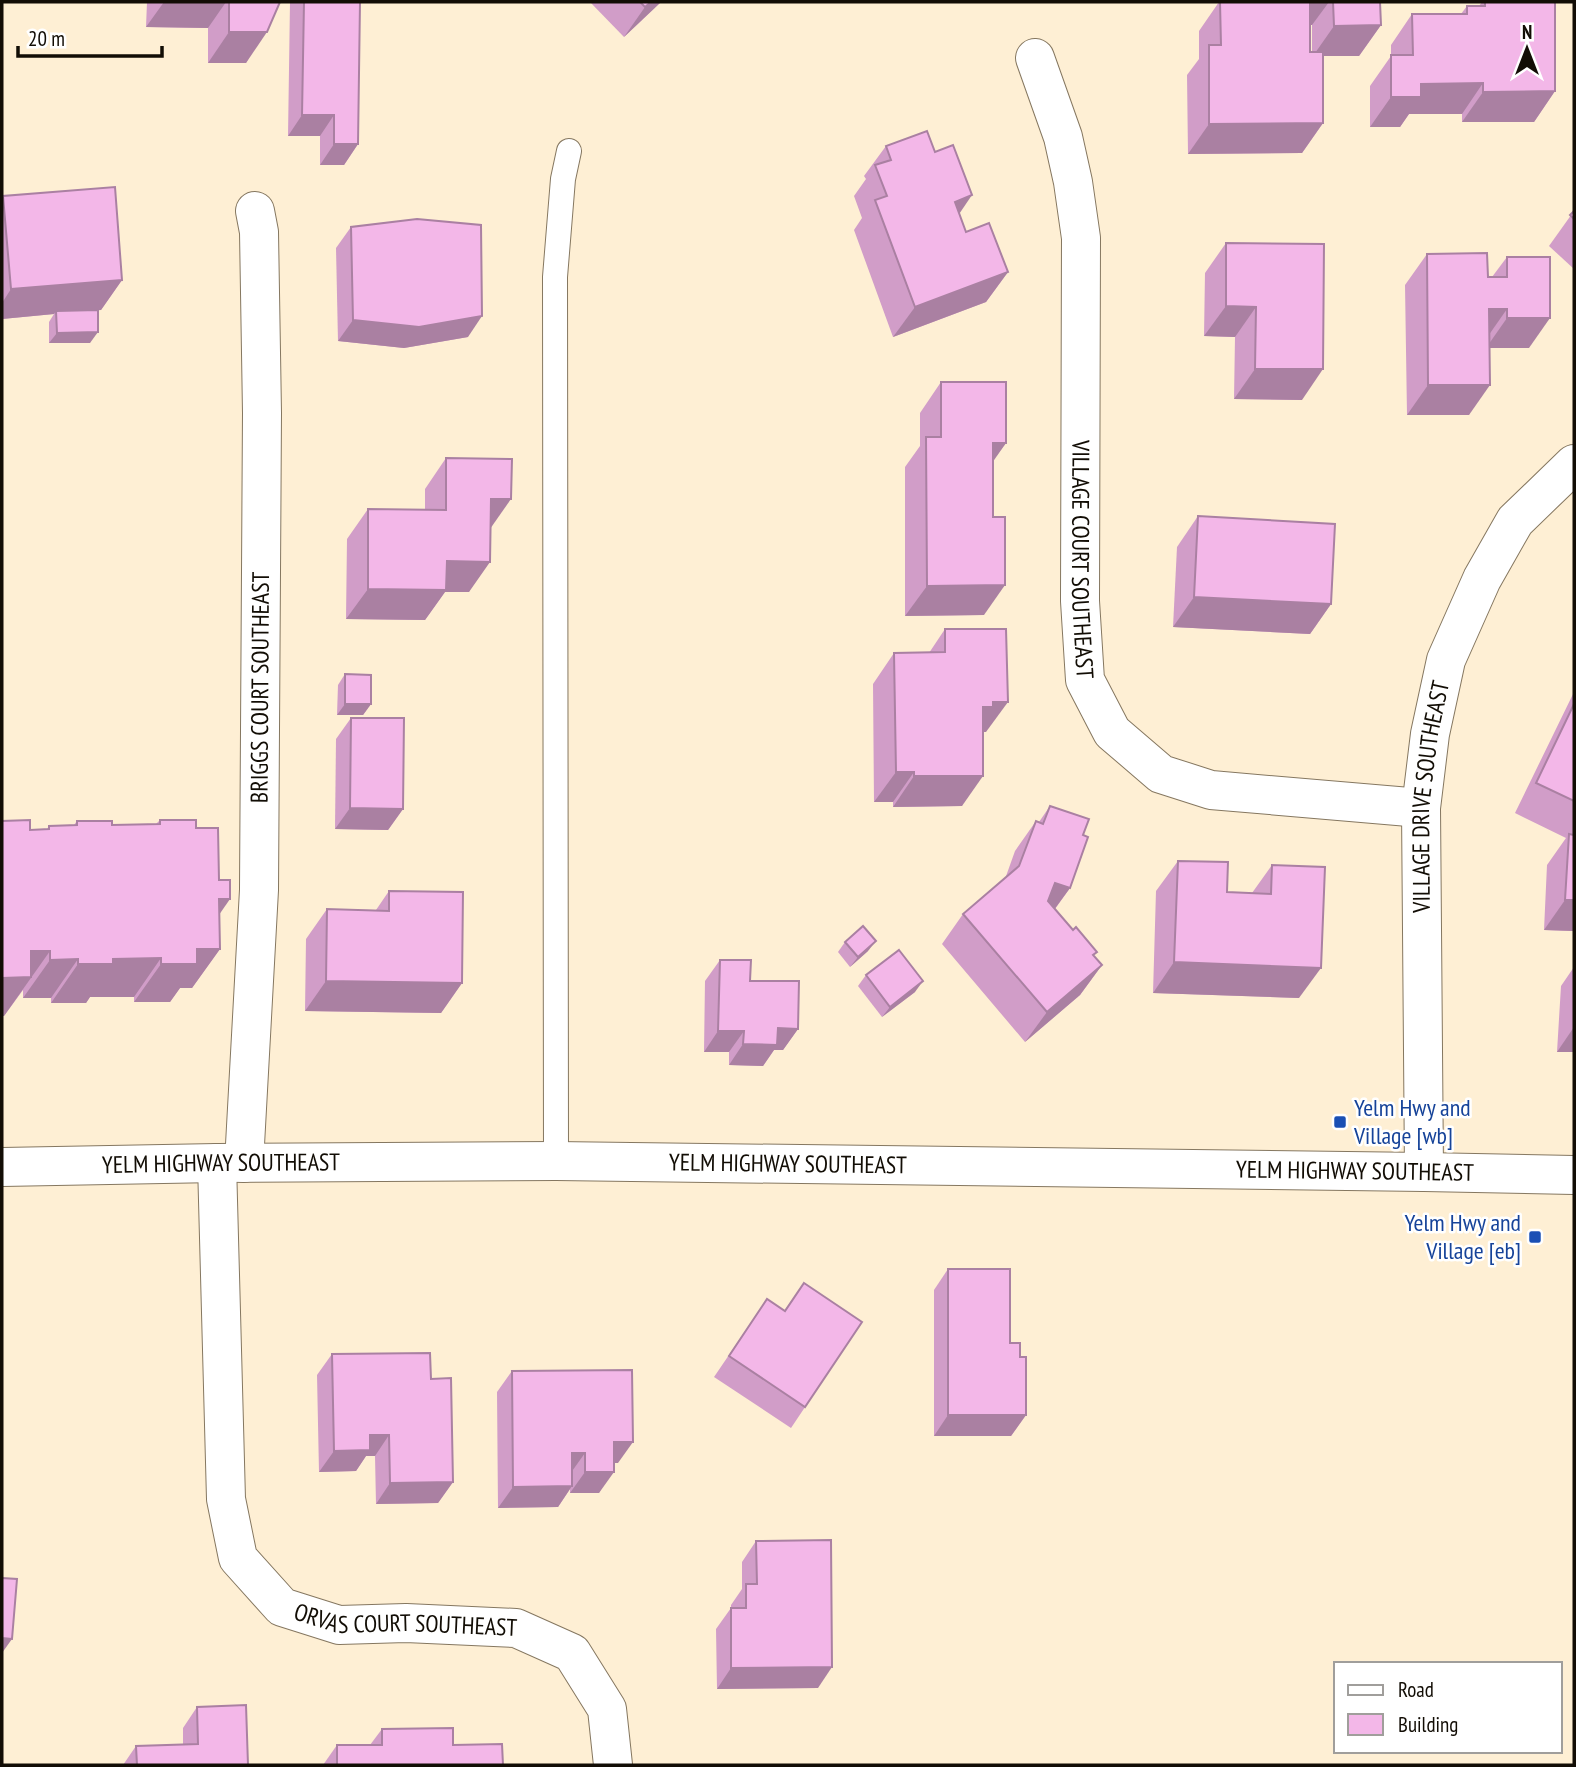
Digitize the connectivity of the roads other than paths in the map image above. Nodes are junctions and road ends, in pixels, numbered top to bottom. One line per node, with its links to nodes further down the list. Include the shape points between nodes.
1 (1035, 58): 5 (street, VILLAGE COURT SOUTHEAST, via 1063,138 1082,238 1080,601 1085,680 1112,732 1161,774 1211,790)
2 (569, 151): 6 (lane, via 555,277)
3 (256, 211): 7 (street, BRIGGS COURT SOUTHEAST, via 262,407 259,890)
4 (1574, 464): 5 (street, VILLAGE DRIVE SOUTHEAST, via 1515,521 1482,579 1446,660)
5 (1421, 808): 9 (street, VILLAGE DRIVE SOUTHEAST)
6 (556, 1161): 7 (street, YELM HIGHWAY SOUTHEAST); 9 (street, YELM HIGHWAY SOUTHEAST)
7 (230, 1163): 8 (street, YELM HIGHWAY SOUTHEAST); 11 (street, ORVAS COURT SOUTHEAST, via 226,1499 238,1558 282,1607 339,1625 516,1628 572,1653 607,1709)
8 (2, 1167)
9 (1424, 1172): 10 (street, YELM HIGHWAY SOUTHEAST)
10 (1574, 1175)
11 (613, 1765)

